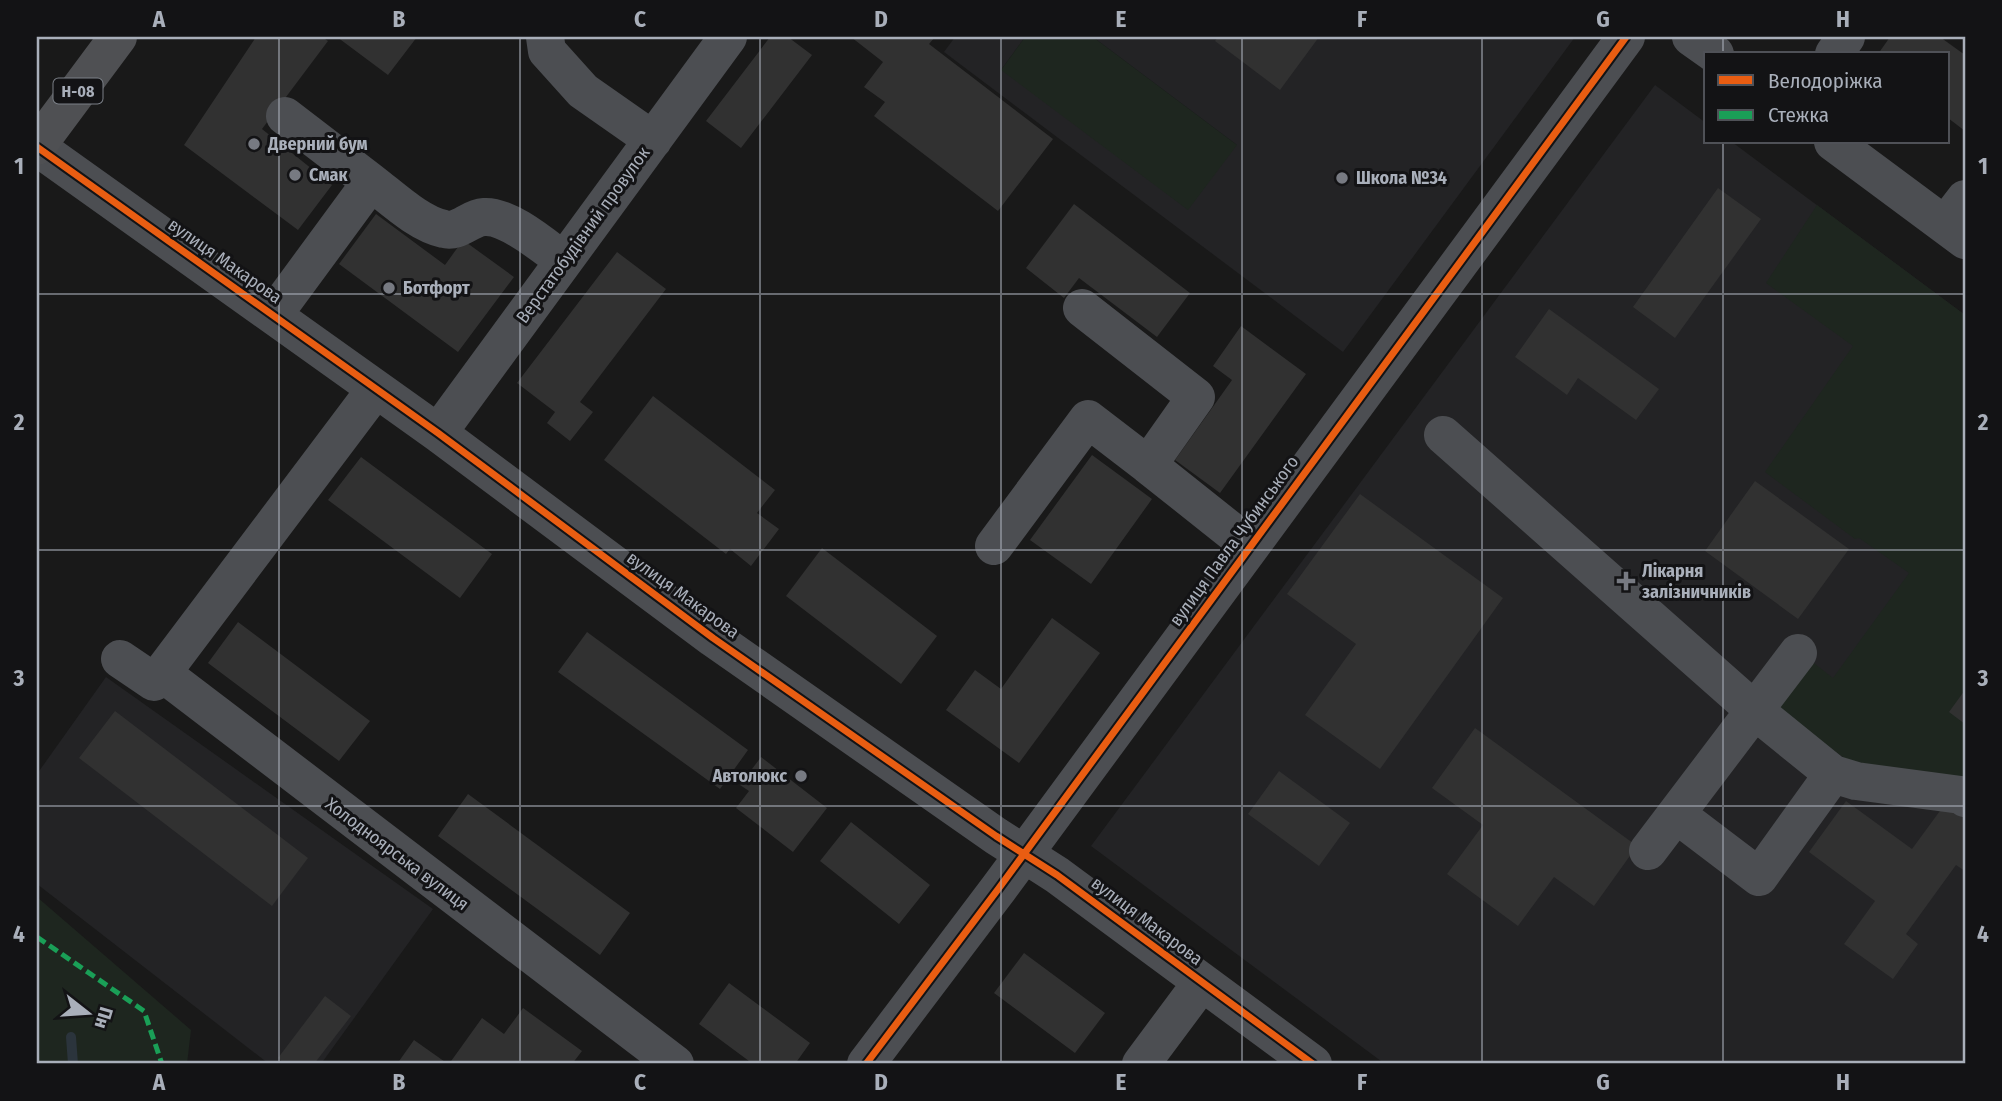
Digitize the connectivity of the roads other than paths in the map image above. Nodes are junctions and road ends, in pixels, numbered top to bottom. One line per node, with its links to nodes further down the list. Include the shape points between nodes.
1 (118, 37): 12 (main road, Н-08)
2 (545, 37): 10 (street, via 547,51 583,91)
3 (728, 37): 10 (street, Верстатобудівний провулок)
4 (1626, 37): 23 (street, вулиця Павла Чубинського)
5 (1691, 37): 7 (street)
6 (1846, 37): 8 (street)
7 (1712, 52)
8 (1835, 52)
9 (285, 116): 13 (street)
10 (653, 140): 15 (street, Верстатобудівний провулок)
11 (1836, 144): 14 (street)
12 (37, 146): 17 (street, вулиця Макарова)
13 (371, 182): 15 (street, via 430,225 447,230 484,217 501,219); 17 (street)
14 (1958, 221)
15 (564, 261): 19 (street, Верстатобудівний провулок)
16 (1082, 307): 21 (street, via 1196,397)
17 (274, 314): 18 (street, вулиця Макарова)
18 (375, 390): 19 (street, вулиця Макарова); 26 (street)
19 (438, 433): 32 (street, вулиця Макарова, via 713,638)
20 (1443, 435): 27 (street)
21 (1148, 465): 22 (street, via 1088,419); 23 (street)
22 (994, 546)
23 (1250, 546): 32 (street, вулиця Павла Чубинського)
24 (1798, 653): 27 (street)
25 (120, 659): 26 (street, Холодноярська вулиця, via 154,682)
26 (162, 673): 34 (street, Холодноярська вулиця)
27 (1754, 710): 28 (street); 30 (street)
28 (1833, 774): 29 (street); 30 (street, via 1759,877)
29 (1965, 798)
30 (1676, 814): 31 (street)
31 (1648, 851)
32 (1024, 852): 33 (street, вулиця Макарова); 35 (street, вулиця Павла Чубинського)
33 (1202, 982): 36 (street); 37 (street, вулиця Макарова)
34 (674, 1064)
35 (866, 1064)
36 (1141, 1064)
37 (1313, 1064)

